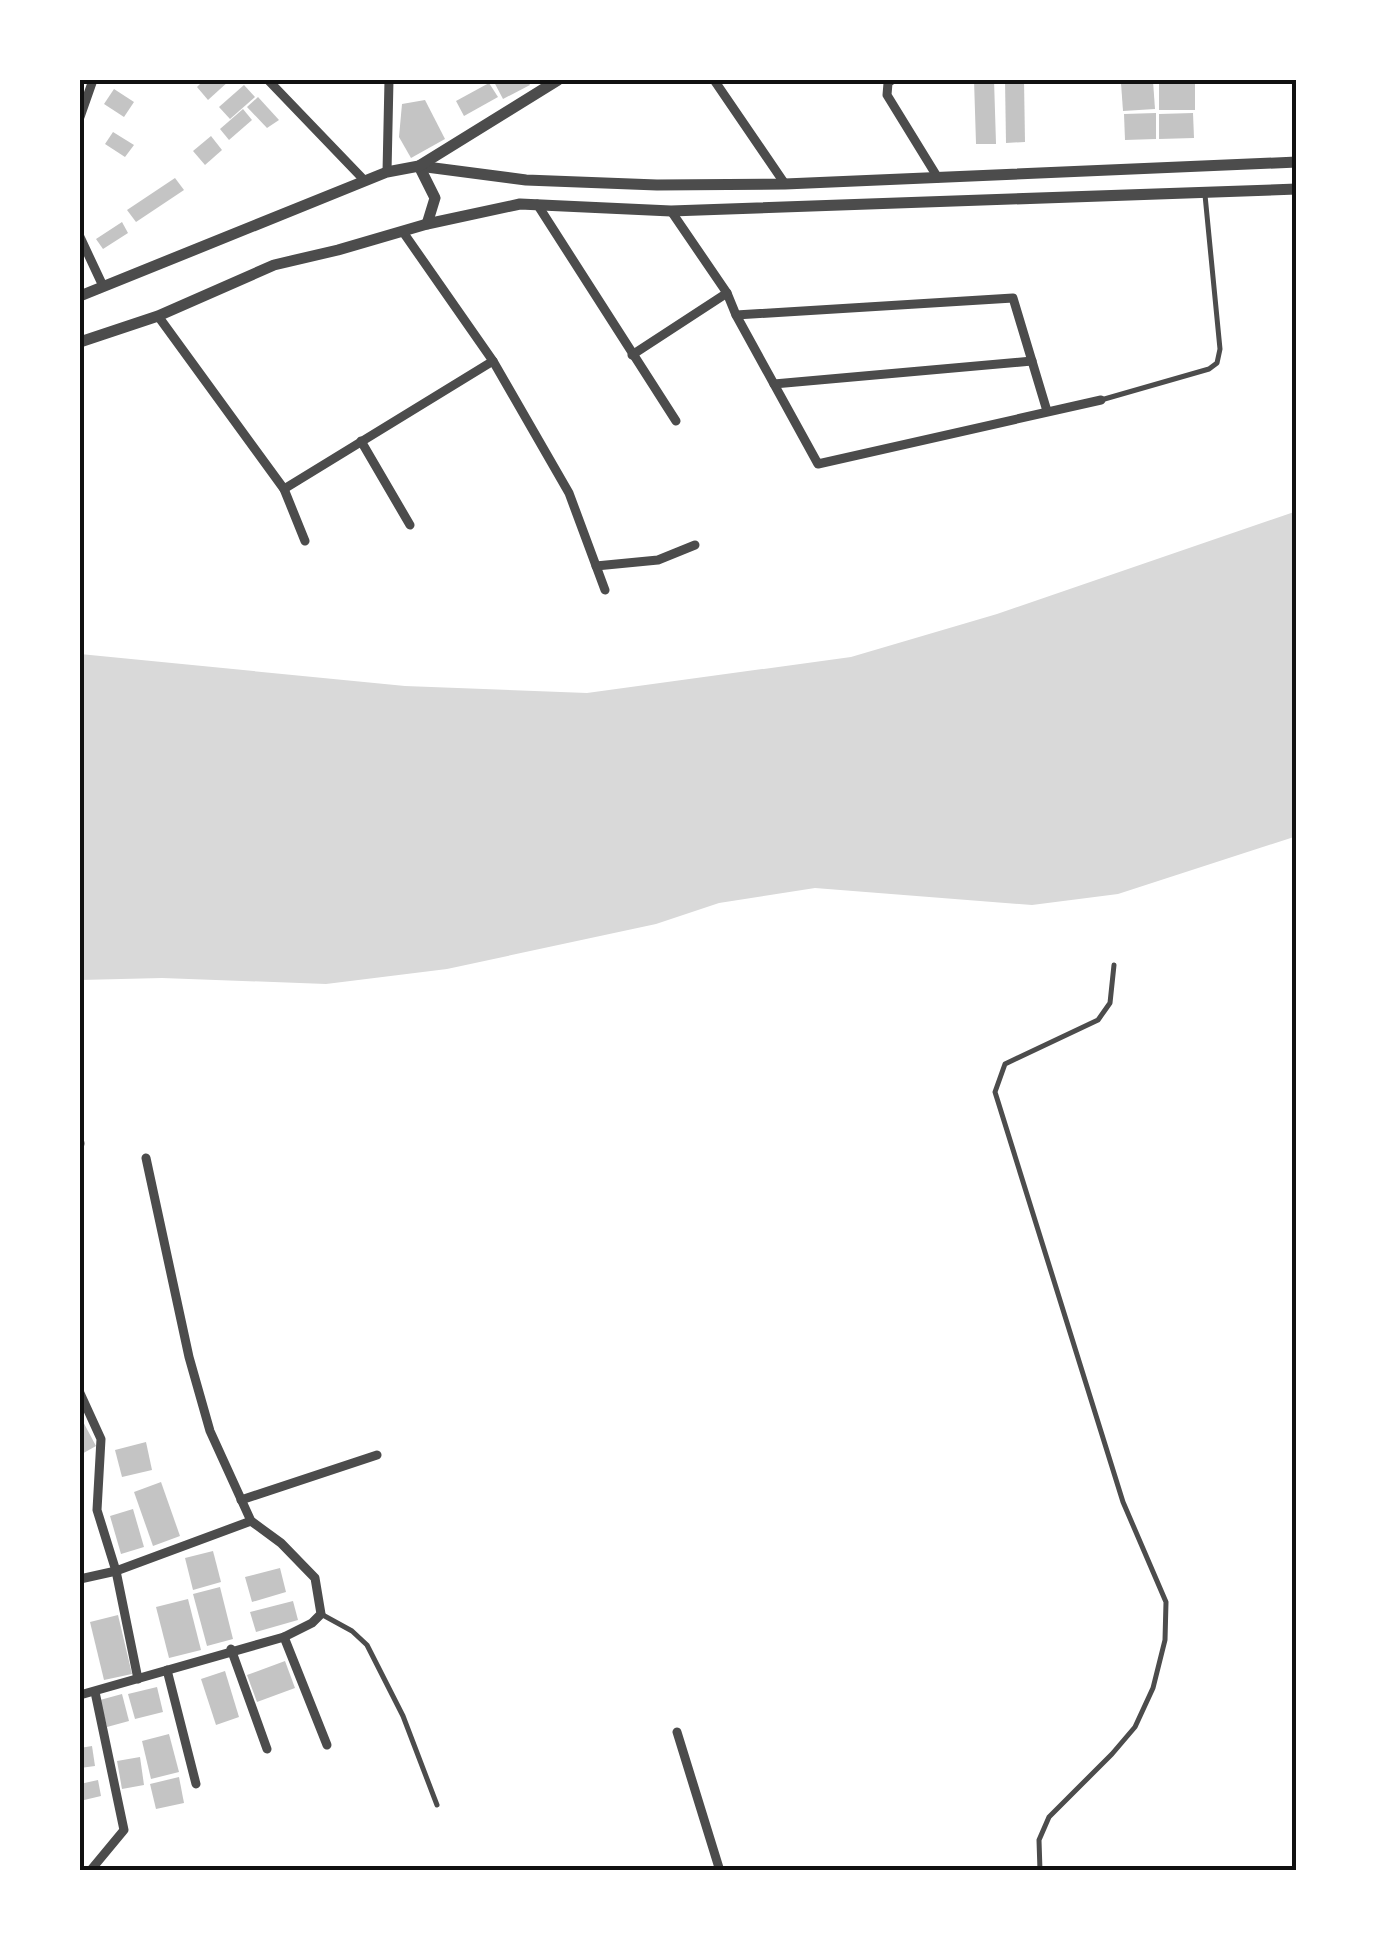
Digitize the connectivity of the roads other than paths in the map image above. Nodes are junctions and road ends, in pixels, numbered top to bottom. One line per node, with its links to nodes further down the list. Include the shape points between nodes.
1 (92, 80): 7 (street)
2 (268, 80): 12 (street)
3 (389, 80): 10 (street)
4 (558, 80): 9 (street)
5 (714, 80): 13 (street)
6 (892, 80): 11 (street, via 887,96)
7 (80, 117)
8 (1297, 162): 11 (street)
9 (419, 166): 10 (street); 13 (street, via 526,180); 18 (street, via 435,198)
10 (388, 172): 12 (street)
11 (938, 178): 13 (street)
12 (365, 181): 21 (street)
13 (785, 184)
14 (1297, 189): 15 (street)
15 (1204, 192): 17 (street); 31 (lane, via 1217,363)
16 (538, 204): 17 (street); 18 (street); 27 (street)
17 (672, 212): 22 (street)
18 (427, 224): 19 (street)
19 (402, 232): 25 (street, via 274,265); 29 (street)
20 (80, 237): 21 (street)
21 (103, 286): 23 (street)
22 (727, 294): 24 (street); 27 (street)
23 (80, 296)
24 (736, 315): 28 (street, via 1013,298); 30 (street)
25 (158, 316): 26 (street); 35 (street)
26 (80, 342)
27 (632, 355): 33 (street)
28 (1032, 360): 30 (street); 32 (street)
29 (493, 361): 34 (street); 39 (street, via 569,493)
30 (774, 384): 32 (street, via 818,464)
31 (1100, 400): 32 (street)
32 (1047, 411)
33 (676, 422)
34 (361, 441): 35 (street); 36 (street)
35 (284, 489): 37 (street)
36 (410, 526)
37 (305, 542)
38 (695, 545): 39 (street, via 658,560)
39 (596, 566): 40 (street)
40 (605, 590)
41 (1114, 965): 63 (lane, via 1110,1004 1098,1020 1005,1064 995,1092 1122,1502 1166,1602 1166,1640 1147,1701 1112,1754 1049,1816 1039,1840)
42 (146, 1158): 45 (street, via 188,1357 210,1432)
43 (80, 1394): 47 (street, via 101,1439 97,1510)
44 (377, 1456): 45 (street)
45 (241, 1500): 46 (street)
46 (250, 1521): 47 (street); 49 (street, via 282,1542 316,1578)
47 (116, 1571): 48 (street); 53 (street)
48 (80, 1579)
49 (321, 1614): 50 (street); 60 (lane, via 367,1645)
50 (284, 1636): 51 (street); 57 (street)
51 (231, 1649): 52 (street); 58 (street)
52 (167, 1670): 53 (street); 59 (street)
53 (138, 1679): 54 (street)
54 (94, 1692): 55 (street); 61 (street, via 124,1830)
55 (80, 1695)
56 (677, 1732): 62 (street)
57 (328, 1746)
58 (267, 1749)
59 (196, 1784)
60 (437, 1804)
61 (90, 1871)
62 (720, 1871)
63 (1040, 1871)

